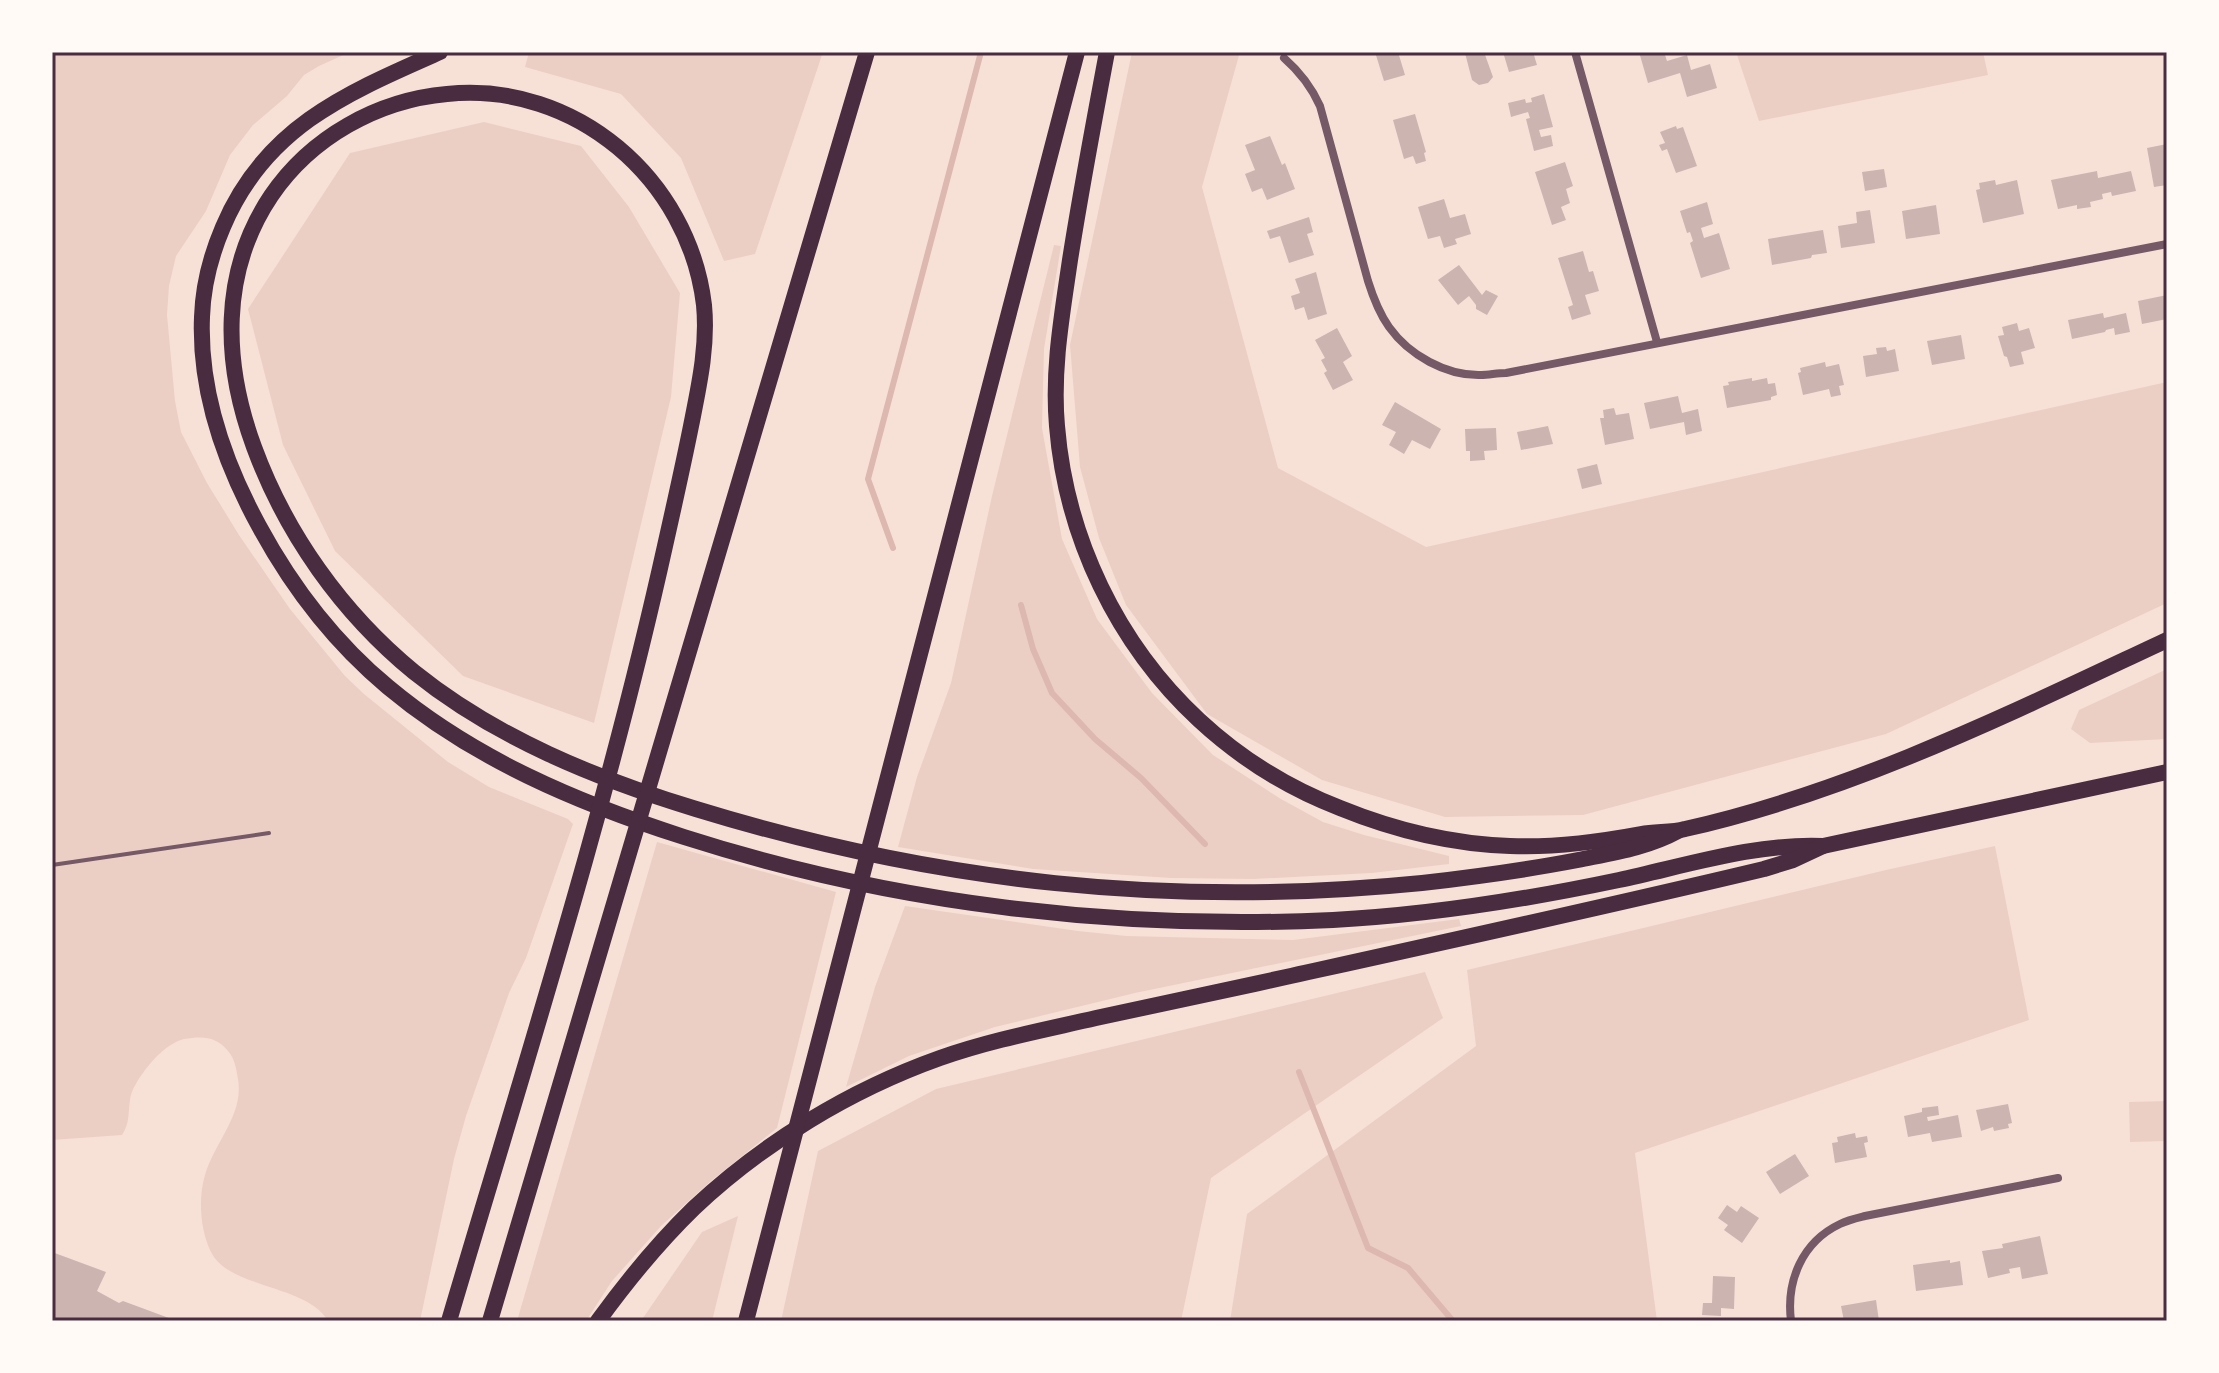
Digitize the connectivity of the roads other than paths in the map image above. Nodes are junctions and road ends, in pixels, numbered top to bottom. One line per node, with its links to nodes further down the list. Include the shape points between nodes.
1 (440, 52): 13 (highway, via 333,103 285,137 259,165 230,210 214,251 203,306 203,357 213,414 239,485 276,556 347,649 402,699 467,744 534,779 715,847 917,894 1112,918 1241,922 1414,913 1575,889 1767,848)
2 (867, 52): 17 (highway)
3 (1077, 52): 19 (highway)
4 (1107, 52): 11 (highway, via 1060,326 1056,423 1078,532 1101,587 1143,657 1192,714 1250,761 1310,796 1369,820 1449,840 1508,846 1568,845)
5 (1575, 52): 8 (street)
6 (1284, 58): 8 (street, via 1311,86 1320,106 1376,306 1389,328 1428,362 1478,376)
7 (2167, 244): 8 (street)
8 (1657, 342)
9 (2167, 640): 11 (highway, via 1880,768)
10 (2167, 772): 13 (highway)
11 (1678, 831): 16 (highway, via 1642,846 1523,870 1402,885 1224,894 1113,889 925,865 715,815 609,779 542,750 483,719 387,648 335,592 270,485 234,379 234,285 267,201 302,159 374,112 431,96 482,93 533,103 598,133 630,157 676,214 701,285 705,322 699,389 623,724 599,817)
12 (269, 833): 14 (lane)
13 (1823, 846): 18 (highway, via 1764,869 987,1044 920,1066 843,1103 739,1170 669,1233)
14 (52, 865)
15 (2058, 1178): 20 (street, via 1839,1224 1806,1252 1794,1273)
16 (449, 1321)
17 (490, 1321)
18 (598, 1321)
19 (746, 1321)
20 (1791, 1321)

